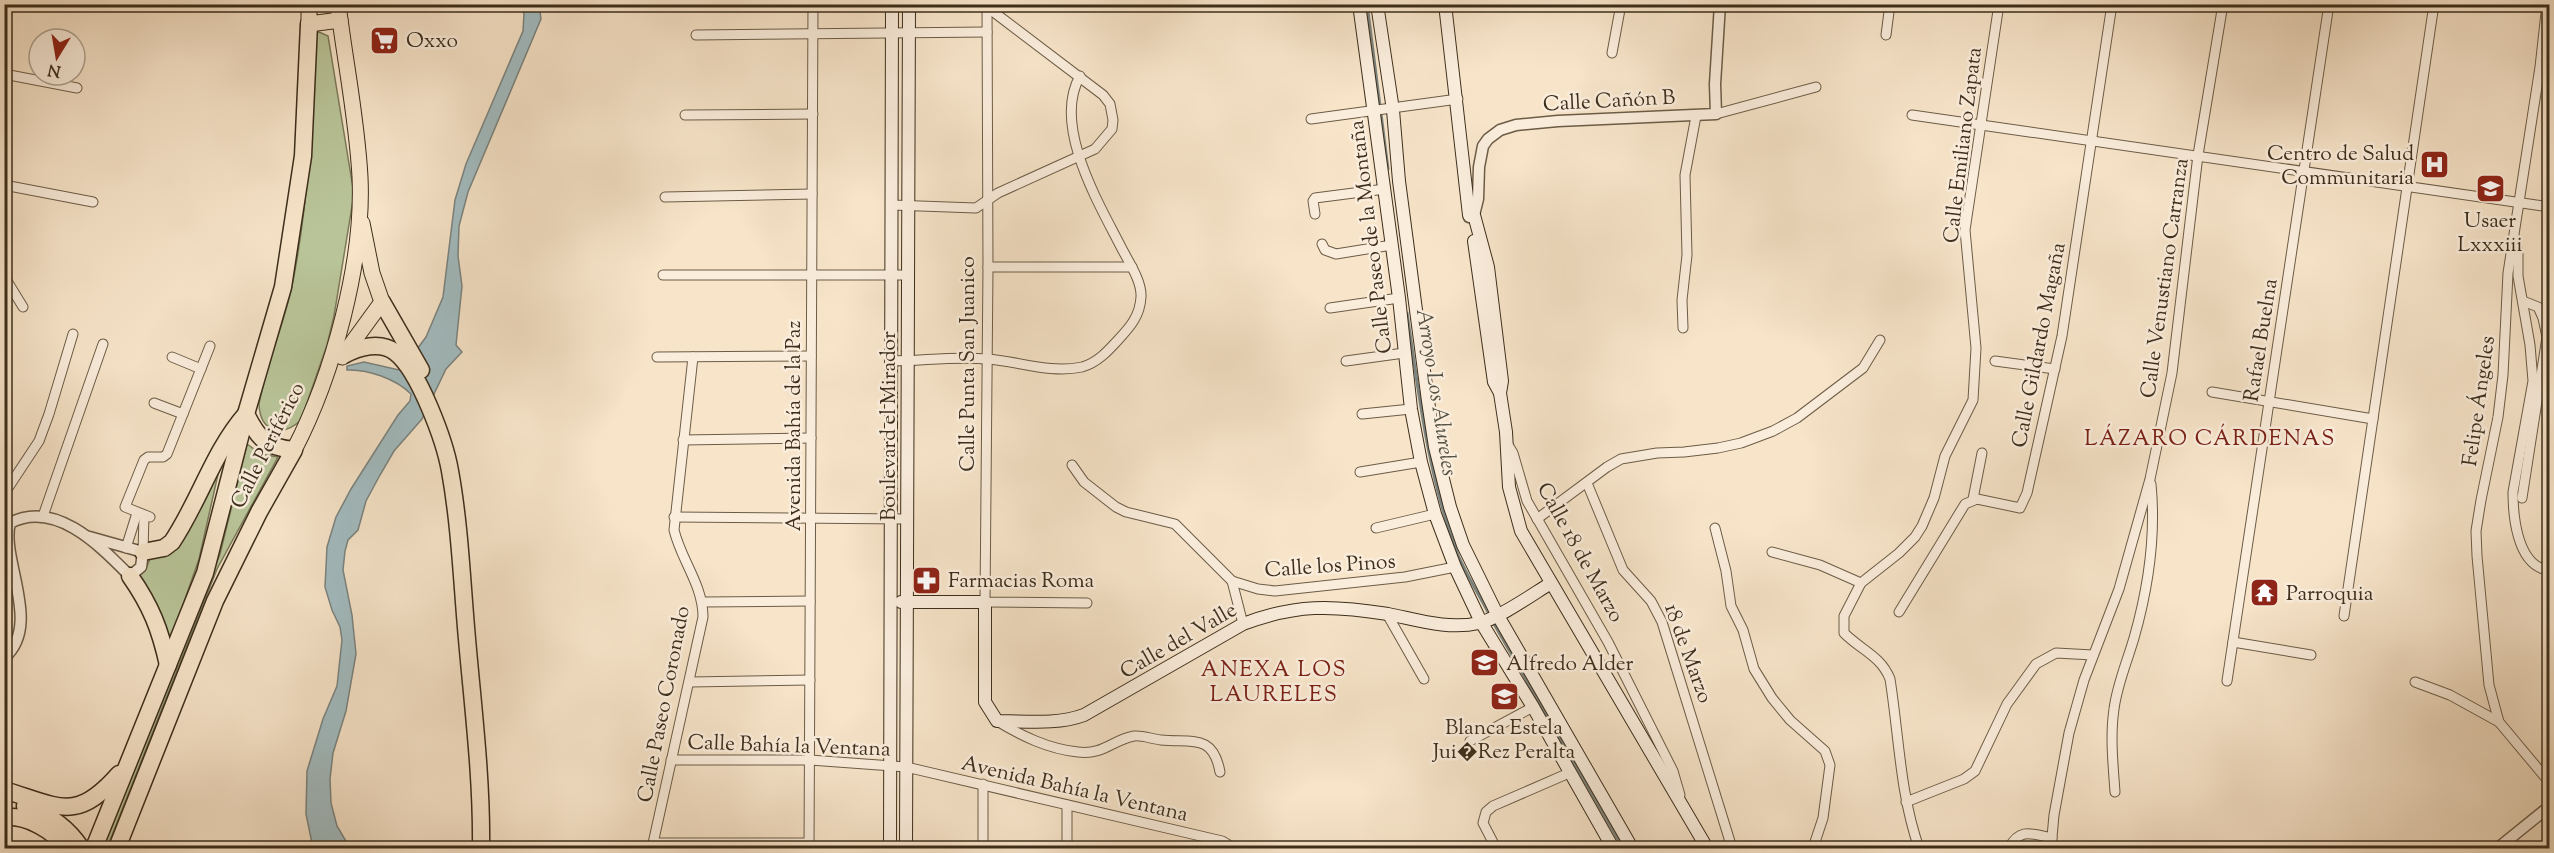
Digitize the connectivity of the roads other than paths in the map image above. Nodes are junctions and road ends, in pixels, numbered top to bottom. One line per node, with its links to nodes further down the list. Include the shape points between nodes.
1 (309, 4): 19 (highway, Calle Periférico)
2 (813, 4): 23 (street, Avenida Bahía de la Paz)
3 (892, 4): 21 (main road, Boulevard el Mirador)
4 (909, 4): 22 (main road, Boulevard el Mirador)
5 (1359, 4): 32 (main road, Calle Paseo de la Montaña)
6 (1377, 4): 32 (main road)
7 (1446, 4): 31 (main road, Calle 18 de Marzo)
8 (1621, 4): 26 (street)
9 (1720, 4): 34 (street, via 1714,84)
10 (1890, 4): 25 (street)
11 (1999, 4): 39 (street, Calle Emiliano Zapata)
12 (2112, 4): 40 (street, Calle Gildardo Magaña)
13 (2223, 4): 41 (street, Calle Venustiano Carranza)
14 (2329, 4): 43 (street, Rafael Buelna)
15 (2434, 4): 45 (street)
16 (2547, 4): 51 (street, Felipe Ángeles)
17 (987, 6): 20 (street, Calle Punta San Juanico); 28 (street)
18 (339, 12): 19 (highway); 56 (highway, Calle Periférico, via 360,177)
19 (309, 24): 99 (highway, Calle Periférico, via 303,156 293,231 283,287)
20 (987, 32): 22 (street); 50 (street, Calle Punta San Juanico)
21 (892, 33): 22 (street); 23 (street); 52 (main road, Boulevard el Mirador)
22 (909, 33): 53 (main road, Boulevard el Mirador)
23 (813, 34): 24 (street); 33 (street, Avenida Bahía de la Paz)
24 (696, 35)
25 (1886, 35)
26 (1612, 53)
27 (4, 74): 30 (street)
28 (1080, 76): 42 (street, via 1071,99 1073,136); 42 (street, via 1102,95 1113,113 1112,129 1104,140)
29 (1816, 87): 34 (street, Calle Cañón B)
30 (77, 88)
31 (1458, 99): 32 (street); 55 (main road, Calle 18 de Marzo)
32 (1382, 111): 38 (street); 46 (main road, Calle Paseo de la Montaña); 145 (main road, Calle Paseo de la Montaña, via 1413,288 1435,447 1450,507)
33 (813, 114): 35 (street); 47 (street, Avenida Bahía de la Paz)
34 (1716, 114): 37 (street, Calle Cañón B)
35 (685, 115)
36 (1912, 115): 39 (street)
37 (1696, 116): 55 (street, Calle Cañón B, via 1558,121 1500,130 1484,146); 73 (street, via 1685,175 1687,255)
38 (1311, 119)
39 (1981, 125): 40 (street); 135 (street, Calle Emiliano Zapata, via 1965,230 1975,338 1972,400 1945,456 1922,526 1899,553)
40 (2092, 141): 41 (street); 91 (street, Calle Gildardo Magaña)
41 (2198, 155): 43 (street); 110 (street, Calle Venustiano Carranza, via 2172,373)
42 (1080, 157): 50 (street); 62 (street)
43 (2304, 171): 45 (street); 95 (street, Rafael Buelna)
44 (4, 185): 49 (street)
45 (2407, 187): 51 (street); 101 (street)
46 (1384, 189): 57 (street, via 1315,198); 60 (main road, Calle Paseo de la Montaña)
47 (812, 194): 48 (street); 64 (street, Avenida Bahía de la Paz)
48 (665, 196)
49 (93, 202)
50 (987, 202): 53 (street, via 976,207); 61 (street, Calle Punta San Juanico)
51 (2518, 202): 54 (street); 58 (street, Felipe Ángeles)
52 (892, 205): 53 (street); 65 (main road, Boulevard el Mirador)
53 (909, 206): 66 (main road, Boulevard el Mirador)
54 (2550, 207)
55 (1470, 213): 104 (main road, Calle 18 de Marzo, via 1488,267 1495,310)
56 (360, 214): 70 (highway); 92 (highway, Calle Periférico, via 349,288)
57 (1315, 214)
58 (2513, 233): 69 (street); 159 (street, Felipe Ángeles, via 2498,417 2476,531 2489,685)
59 (1322, 244): 60 (street, via 1330,253)
60 (1392, 245): 68 (main road, Calle Paseo de la Montaña)
61 (988, 267): 62 (street); 85 (street, Calle Punta San Juanico)
62 (1132, 267): 85 (street, via 1141,294 1138,314 1132,326 1095,362 1055,369)
63 (663, 275): 64 (street)
64 (812, 275): 65 (street); 81 (street, Avenida Bahía de la Paz)
65 (891, 275): 66 (street); 86 (main road, Boulevard el Mirador)
66 (908, 275): 87 (main road, Boulevard el Mirador)
67 (4, 276): 71 (street)
68 (1399, 298): 72 (street); 78 (main road, Calle Paseo de la Montaña)
69 (2523, 301): 113 (street, via 2538,307 2547,337); 130 (street, via 2533,381 2513,505 2528,560 2543,568)
70 (382, 302): 79 (highway); 80 (highway)
71 (23, 307)
72 (1330, 308)
73 (1683, 328)
74 (73, 334): 112 (street, via 39,441)
75 (1880, 340): 111 (street, via 1863,368 1797,418 1773,431 1718,448 1621,459)
76 (103, 344): 117 (street)
77 (210, 346): 90 (street)
78 (1404, 353): 88 (street); 97 (main road, Calle Paseo de la Montaña)
79 (344, 355): 80 (highway, via 374,346); 92 (highway)
80 (407, 356): 94 (highway)
81 (811, 356): 84 (street); 102 (street, Avenida Bahía de la Paz)
82 (172, 357): 90 (street)
83 (657, 357): 84 (street)
84 (693, 357): 103 (street, Calle Paseo Coronado)
85 (986, 359): 87 (street); 139 (street, Calle Punta San Juanico)
86 (891, 361): 87 (street); 121 (main road, Boulevard el Mirador)
87 (908, 361): 122 (main road, Boulevard el Mirador)
88 (1346, 361)
89 (1995, 361): 91 (street)
90 (201, 369): 98 (street)
91 (2055, 369): 114 (street, Calle Gildardo Magaña, via 2027,493 2020,508)
92 (323, 382): 105 (highway, Calle Periférico)
93 (2212, 392): 95 (street)
94 (432, 401): 185 (highway, via 450,470); 186 (highway, via 457,468)
95 (2269, 402): 101 (street); 147 (street, Rafael Buelna)
96 (154, 403): 98 (street)
97 (1411, 409): 100 (street); 107 (main road, Calle Paseo de la Montaña)
98 (183, 414): 116 (street, via 165,456 144,460 126,507)
99 (246, 414): 105 (highway, via 256,435 272,445); 128 (highway, via 216,455 172,542 164,548); 151 (highway, Calle Periférico, via 205,573)
100 (1362, 414)
101 (2373, 419): 144 (street)
102 (811, 438): 103 (street); 119 (street, Avenida Bahía de la Paz)
103 (683, 440): 118 (street, Calle Paseo Coronado)
104 (1507, 443): 123 (street, Calle 18 de Marzo); 134 (main road, Calle 18 de Marzo, via 1509,487 1521,531)
105 (294, 450): 184 (highway, Calle Periférico, via 215,601)
106 (1982, 453): 114 (street)
107 (1421, 462): 109 (street); 115 (main road, Calle Paseo de la Montaña)
108 (1072, 465): 133 (street, Calle los Pinos, via 1084,482 1116,507 1175,524)
109 (1360, 472)
110 (2150, 479): 148 (street, Calle Venustiano Carranza, via 2109,621); 171 (street, via 2151,541 2143,603 2114,708)
111 (1587, 483): 123 (street); 196 (street, 18 de Marzo, via 1623,570 1660,616)
112 (4, 494)
113 (2522, 498)
114 (1973, 500): 142 (street, via 1965,504)
115 (1435, 514): 124 (street); 131 (main road, Calle Paseo de la Montaña)
116 (144, 515): 127 (street); 128 (street)
117 (44, 516): 120 (street); 126 (street)
118 (674, 517): 119 (street); 137 (street, Calle Paseo Coronado, via 678,545)
119 (810, 518): 121 (street); 136 (street, Avenida Bahía de la Paz)
120 (8, 519): 150 (street, via 6,545 20,612 17,636 11,653)
121 (891, 519): 122 (street); 138 (main road, Boulevard el Mirador)
122 (908, 519): 140 (main road, Boulevard el Mirador)
123 (1537, 519): 176 (street, Calle 18 de Marzo, via 1608,642 1673,771)
124 (1376, 528)
125 (1715, 528): 197 (street, via 1731,606 1743,630 1754,669 1790,720 1820,745 1829,758 1825,807)
126 (86, 536): 127 (street); 132 (street)
127 (126, 548): 128 (street); 132 (street)
128 (143, 552): 132 (street, via 141,567)
129 (1772, 552): 135 (street, via 1820,565)
130 (2550, 566)
131 (1455, 567): 133 (street, Calle los Pinos, via 1405,577 1275,591); 145 (main road, Calle Paseo de la Montaña)
132 (125, 571): 151 (highway, via 156,619)
133 (1232, 581): 146 (street)
134 (1551, 583): 145 (main road, Calle del Valle); 176 (main road, Calle 18 de Marzo)
135 (1861, 583): 173 (street, Calle Emiliano Zapata, via 1844,616 1844,633 1878,659 1890,679)
136 (810, 601): 137 (street); 153 (street, Avenida Bahía de la Paz)
137 (703, 602): 155 (street, Calle Paseo Coronado)
138 (891, 602): 140 (main road); 164 (main road, Boulevard el Mirador)
139 (986, 602): 140 (main road); 141 (street); 158 (main road, Calle Punta San Juanico, via 985,702)
140 (907, 603): 165 (main road, Boulevard el Mirador)
141 (1087, 603)
142 (1899, 612)
143 (1387, 614): 145 (main road, Calle del Valle, via 1445,625); 146 (main road, Calle del Valle, via 1309,607); 152 (street)
144 (2344, 616)
145 (1490, 618): 157 (main road, Calle Paseo de la Montaña); 194 (main road, Calle Paseo de la Montaña)
146 (1243, 624): 158 (main road, Calle del Valle, via 1084,715 1070,720)
147 (2233, 642): 149 (street); 154 (street, Rafael Buelna)
148 (2093, 655): 173 (street, via 2056,653 2036,664 2007,704 1975,771); 178 (street, Calle Venustiano Carranza, via 2069,733)
149 (2311, 656)
150 (4, 658)
151 (168, 665): 163 (highway, Calle Periférico)
152 (1424, 679)
153 (810, 680): 155 (street); 162 (street, Avenida Bahía de la Paz)
154 (2227, 681)
155 (690, 682): 161 (street, Calle Paseo Coronado)
156 (2415, 682): 159 (street, via 2450,695)
157 (1533, 706): 160 (street); 167 (main road, Calle Paseo de la Montaña)
158 (997, 721): 166 (street, via 1036,742 1076,752 1106,749 1136,736 1195,740 1212,750)
159 (2499, 722): 168 (street, Felipe Ángeles)
160 (1470, 741)
161 (670, 760): 162 (street, Calle Bahía la Ventana); 179 (street, Calle Paseo Coronado)
162 (810, 760): 164 (street, Calle Bahía la Ventana); 180 (street, Avenida Bahía de la Paz)
163 (129, 762): 170 (highway, via 102,794 77,806 52,805); 183 (highway, Calle Periférico)
164 (890, 766): 165 (street, Calle Bahía la Ventana); 187 (main road, Boulevard el Mirador)
165 (906, 767): 169 (street, Avenida Bahía la Ventana); 188 (main road, Boulevard el Mirador)
166 (1220, 772)
167 (1569, 773): 192 (street, via 1486,812 1483,823); 193 (main road, Calle Paseo de la Montaña)
168 (2550, 783)
169 (983, 784): 174 (street, Avenida Bahía la Ventana); 189 (street)
170 (4, 790)
171 (2115, 792)
172 (4, 799): 182 (highway, via 52,818 75,838)
173 (1906, 802): 198 (street)
174 (1067, 805): 190 (street); 191 (street, Avenida Bahía la Ventana, via 1222,841)
175 (2550, 806): 201 (street)
176 (1684, 810): 195 (main road, Calle 18 de Marzo)
177 (4, 817): 181 (highway, via 34,823)
178 (2052, 838): 199 (street, via 2022,833); 200 (street, Calle Venustiano Carranza)
179 (653, 846): 180 (street)
180 (809, 846)
181 (67, 849)
182 (81, 849)
183 (94, 849)
184 (117, 849)
185 (482, 849)
186 (490, 849)
187 (890, 849)
188 (906, 849)
189 (983, 849)
190 (1067, 849)
191 (1234, 849)
192 (1496, 849)
193 (1613, 849)
194 (1632, 849)
195 (1707, 849)
196 (1732, 849)
197 (1813, 849)
198 (1919, 849)
199 (2009, 849)
200 (2052, 849)
201 (2499, 849)

